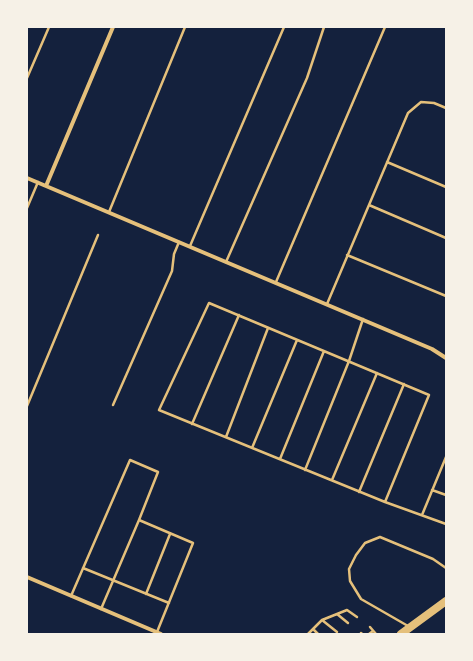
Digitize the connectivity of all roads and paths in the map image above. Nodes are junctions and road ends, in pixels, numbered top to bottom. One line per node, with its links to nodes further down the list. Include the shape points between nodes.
1 (49, 27): 7 (lane)
2 (113, 27): 12 (street)
3 (186, 27): 16 (lane)
4 (284, 27): 20 (lane)
5 (324, 27): 22 (lane, via 307,78)
6 (385, 27): 23 (lane)
7 (27, 78)
8 (446, 108): 9 (lane, via 434,103 421,102 408,113)
9 (387, 162): 13 (lane); 14 (lane)
10 (27, 178): 11 (street)
11 (38, 182): 12 (street); 15 (lane)
12 (46, 186): 16 (street)
13 (446, 187)
14 (369, 205): 18 (lane); 21 (lane)
15 (27, 208)
16 (109, 212): 19 (street)
17 (98, 235): 36 (lane)
18 (446, 238)
19 (179, 242): 20 (street); 35 (lane, via 174,254 172,271)
20 (190, 246): 22 (street)
21 (347, 255): 24 (lane); 25 (lane)
22 (226, 262): 23 (street)
23 (276, 282): 25 (street)
24 (446, 296)
25 (327, 304): 27 (street)
26 (239, 316): 28 (lane); 37 (lane); 37 (lane, via 209,303 159,410)
27 (363, 319): 31 (street, via 432,349); 32 (lane)
28 (268, 328): 29 (lane); 38 (lane)
29 (297, 340): 30 (lane); 39 (lane)
30 (324, 351): 32 (lane); 41 (lane)
31 (446, 358)
32 (349, 361): 33 (lane); 42 (lane)
33 (377, 373): 34 (lane); 43 (lane)
34 (404, 384): 45 (lane); 47 (lane, via 429,395)
35 (113, 405)
36 (27, 406)
37 (192, 424): 38 (lane)
38 (226, 437): 39 (lane)
39 (252, 448): 41 (lane)
40 (446, 457): 44 (lane)
41 (280, 459): 42 (lane)
42 (305, 470): 43 (lane)
43 (332, 480): 45 (lane)
44 (432, 490): 46 (lane); 48 (lane)
45 (359, 492): 47 (lane)
46 (446, 495)
47 (385, 502): 48 (lane)
48 (422, 515): 50 (lane)
49 (139, 520): 51 (lane); 52 (lane, via 158,472 130,460); 55 (lane)
50 (446, 524)
51 (170, 534): 56 (lane); 59 (lane, via 193,543)
52 (83, 568): 55 (lane); 57 (lane)
53 (446, 568): 66 (lane, via 433,559 380,537 365,543 356,555 349,570 350,581 361,599)
54 (27, 578): 57 (street)
55 (113, 580): 56 (lane); 60 (lane)
56 (146, 594): 59 (lane)
57 (71, 596): 60 (street)
58 (446, 601): 66 (main road)
59 (169, 603): 70 (lane)
60 (101, 609): 70 (street)
61 (337, 614): 62 (lane, via 347,610); 63 (lane); 64 (lane)
62 (357, 617)
63 (322, 620): 67 (lane); 69 (lane)
64 (348, 623)
65 (370, 627): 68 (lane)
66 (410, 628): 75 (main road)
67 (313, 629): 71 (lane); 72 (lane)
68 (374, 631): 73 (lane); 74 (lane)
69 (337, 632)
70 (159, 633)
71 (308, 634)
72 (318, 634)
73 (369, 634)
74 (376, 634)
75 (402, 634)

